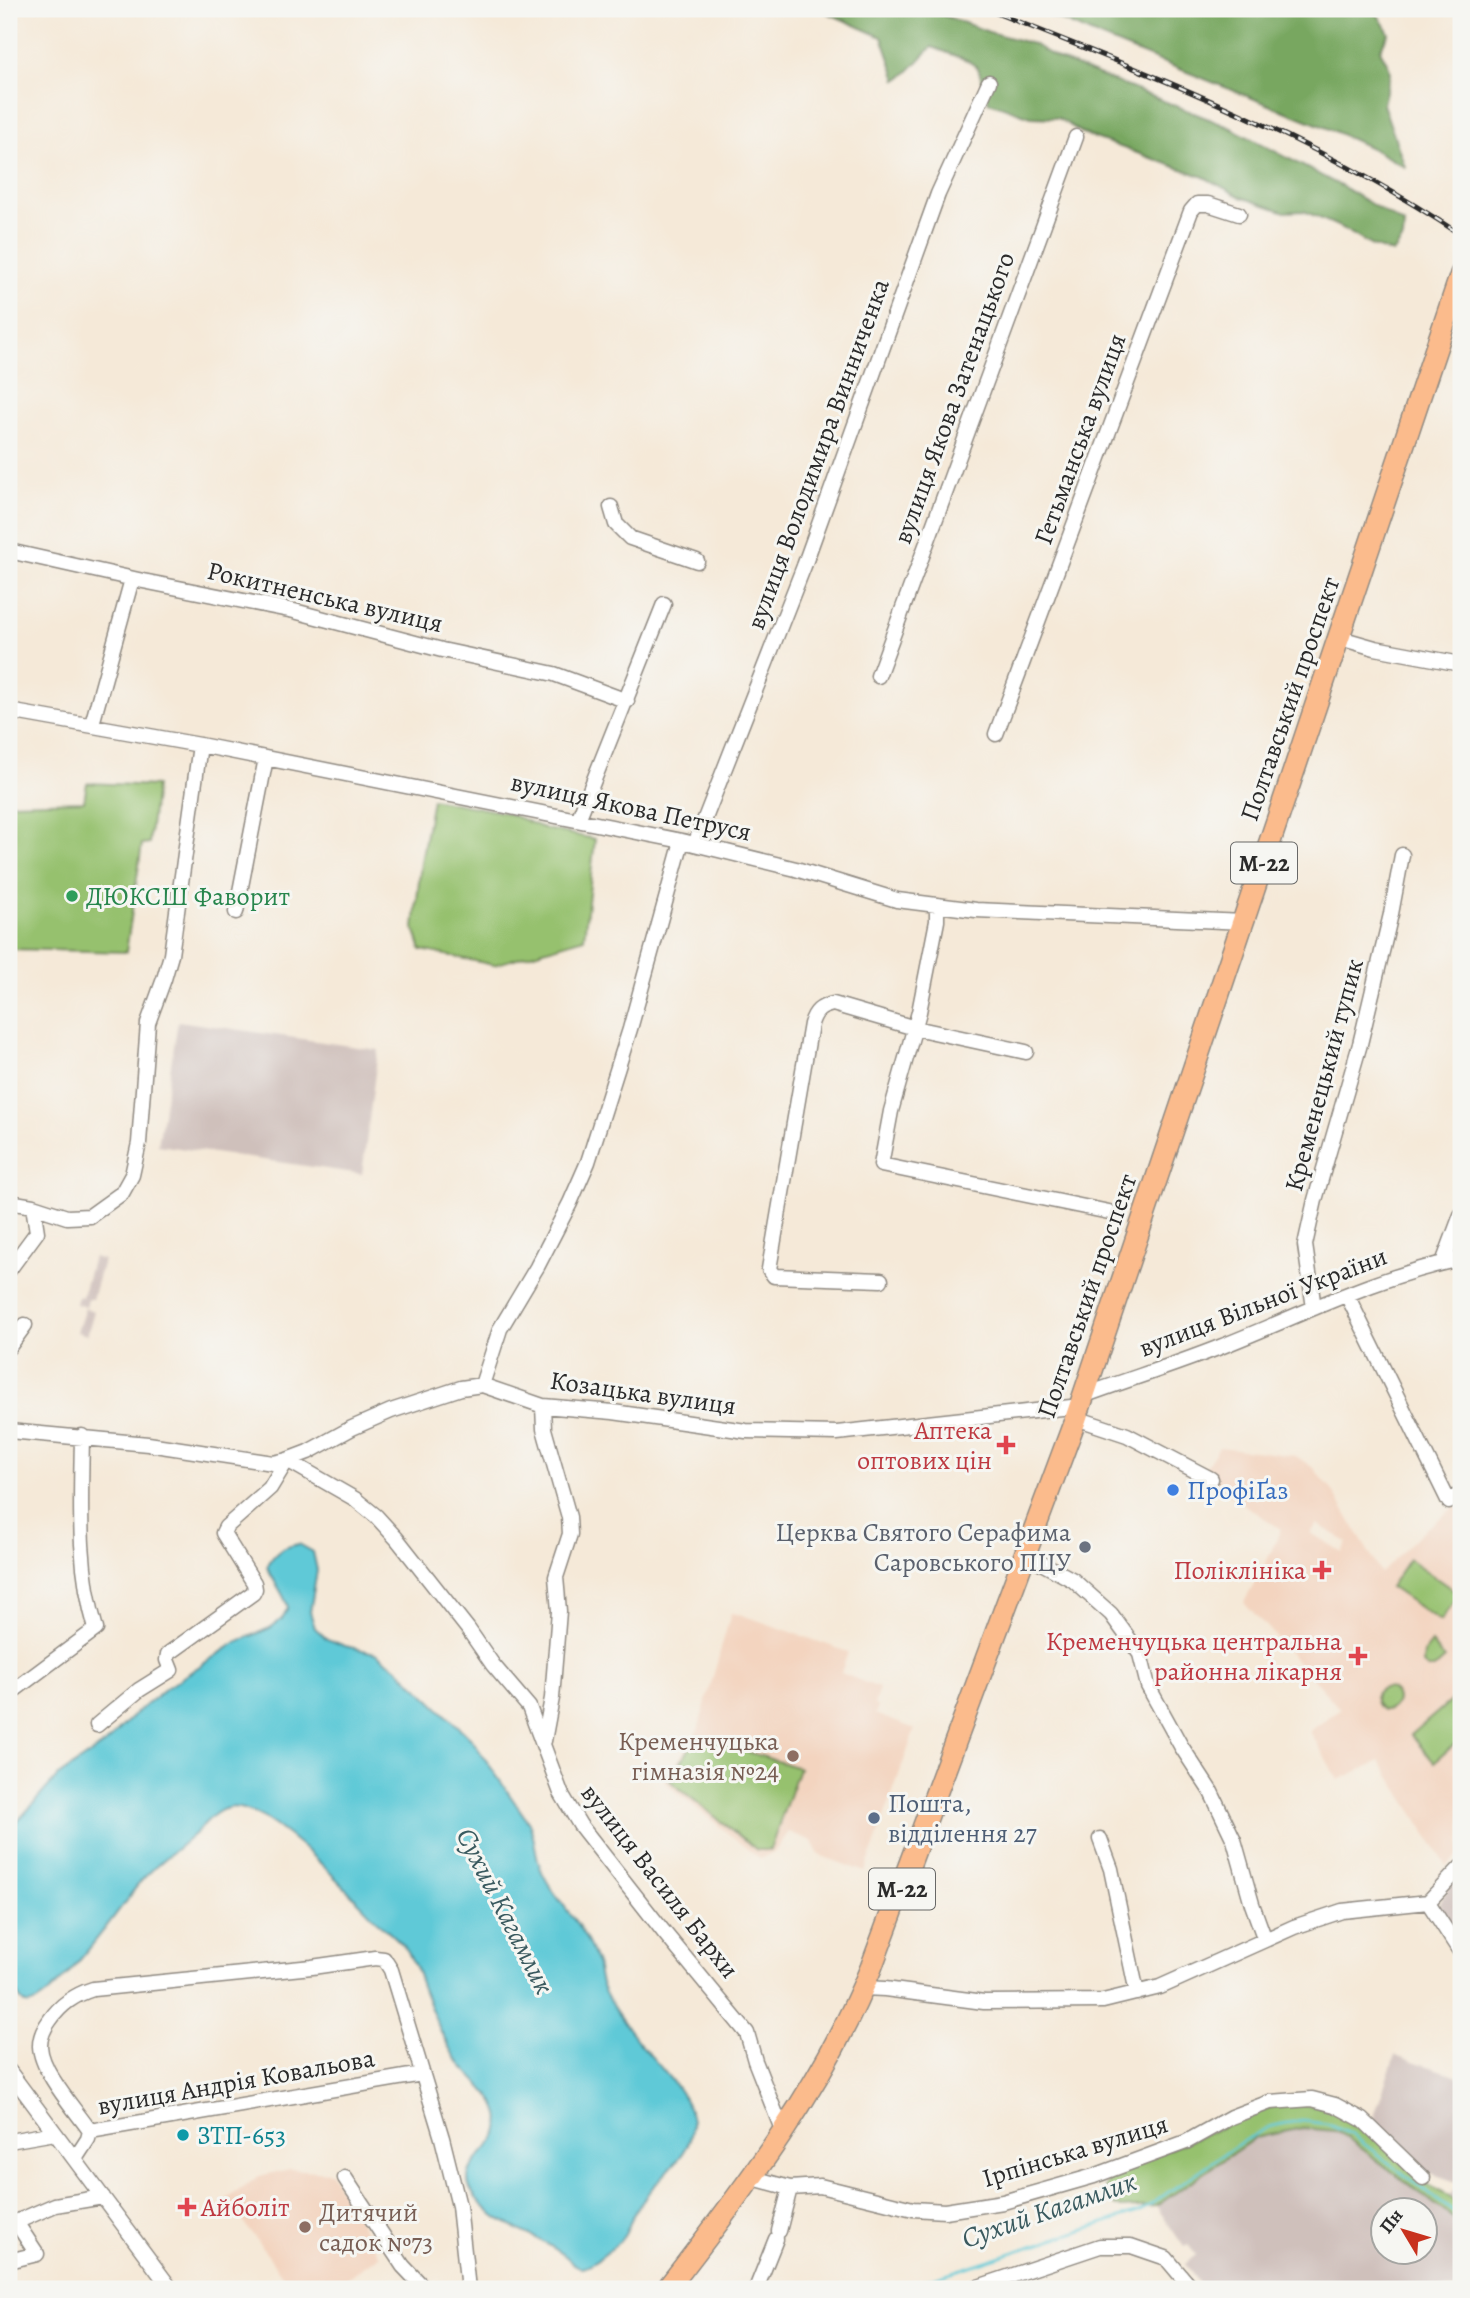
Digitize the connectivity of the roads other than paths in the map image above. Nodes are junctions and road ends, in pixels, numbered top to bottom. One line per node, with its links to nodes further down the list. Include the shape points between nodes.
1 (989, 82): 20 (street, вулиця Володимира Винниченка, via 938,194 804,566)
2 (1076, 137): 12 (street, вулиця Якова Затенацького)
3 (1238, 214): 16 (street, Гетьманська вулиця, via 1208,204 1197,204 1191,211)
4 (1461, 274): 10 (highway, Полтавський проспект / М-22)
5 (611, 507): 7 (street, via 616,524 631,538)
6 (9, 551): 8 (street, Рокитненська вулиця)
7 (697, 561)
8 (132, 579): 13 (street, Рокитненська вулиця, via 295,611 554,674); 15 (street)
9 (664, 604): 13 (street)
10 (1340, 638): 11 (street); 24 (highway, Полтавський проспект / М-22)
11 (1461, 664)
12 (878, 676)
13 (627, 701): 19 (street)
14 (9, 710): 15 (street, вулиця Якова Петруся)
15 (93, 724): 17 (street, вулиця Якова Петруся)
16 (996, 734)
17 (200, 745): 18 (street, вулиця Якова Петруся); 28 (street, via 170,955 148,1023 139,1143 132,1175 122,1193 90,1216 67,1217)
18 (266, 758): 19 (street, вулиця Якова Петруся); 23 (street)
19 (578, 820): 20 (street, вулиця Якова Петруся)
20 (689, 843): 22 (street, вулиця Якова Петруся, via 897,900); 39 (street, вулиця Володимира Винниченка, via 588,1162 537,1267 500,1329)
21 (1402, 855): 36 (street, Кременецький тупик, via 1360,1044 1305,1245)
22 (937, 906): 24 (street, вулиця Якова Петруся); 25 (street)
23 (236, 912)
24 (1244, 922): 41 (highway, Полтавський проспект / М-22)
25 (915, 1028): 26 (street); 29 (street, via 881,1165); 34 (street, via 833,1004 815,1013 770,1258 774,1276)
26 (1026, 1052)
27 (9, 1202): 28 (street)
28 (33, 1206): 33 (street, via 37,1232)
29 (1109, 1212)
30 (1461, 1215): 32 (street)
31 (1461, 1259): 32 (street, вулиця Вільної України)
32 (1443, 1263): 35 (street, вулиця Вільної України)
33 (9, 1270)
34 (881, 1280)
35 (1347, 1295): 36 (street, вулиця Вільної України); 46 (street, via 1449,1502)
36 (1314, 1308): 41 (street, вулиця Вільної України)
37 (18, 1328): 38 (street)
38 (9, 1347)
39 (482, 1385): 40 (street, Козацька вулиця); 44 (street, Козацька вулиця, via 391,1411)
40 (543, 1406): 41 (street, Козацька вулиця, via 792,1433 837,1433); 50 (street, via 544,1429 570,1535 556,1577 559,1611)
41 (1080, 1407): 45 (street); 47 (highway, Полтавський проспект / М-22)
42 (9, 1431): 43 (street, Козацька вулиця)
43 (82, 1436): 44 (street, Козацька вулиця, via 273,1463); 48 (street, via 82,1550 86,1597 96,1629)
44 (287, 1460): 49 (street, via 270,1488 223,1533 254,1583 253,1593 168,1654 170,1672 139,1690); 50 (street, вулиця Василя Бархи, via 355,1499 397,1539 529,1707)
45 (1211, 1479)
46 (1461, 1493)
47 (1025, 1554): 54 (street, via 1073,1580 1111,1614 1140,1654 1148,1686 1234,1840); 56 (highway, Полтавський проспект / М-22)
48 (9, 1694)
49 (97, 1725)
50 (544, 1743): 61 (street, вулиця Василя Бархи, via 561,1793 580,1825 747,2033)
51 (1100, 1839): 57 (street, via 1111,1869)
52 (1461, 1867): 53 (street)
53 (1428, 1902): 54 (street, via 1342,1911); 55 (street)
54 (1265, 1940): 57 (street)
55 (1461, 1954)
56 (863, 1988): 57 (street, via 984,2002 1103,2000); 61 (highway, Полтавський проспект / М-22)
57 (1137, 1993)
58 (9, 2071): 62 (street)
59 (422, 2074): 60 (street, вулиця Андрія Ковальова); 60 (street, via 384,1959 93,1989 67,2000 57,2010 42,2032 40,2046 47,2068); 73 (street, via 459,2206)
60 (90, 2131): 64 (street, вулиця Андрія Ковальова)
61 (783, 2132): 66 (highway, Полтавський проспект / М-22)
62 (55, 2133): 63 (street); 64 (street)
63 (9, 2141)
64 (75, 2159): 69 (street)
65 (345, 2178): 72 (street, via 403,2266)
66 (753, 2178): 68 (street, Ірпінська вулиця); 74 (highway, Полтавський проспект / М-22)
67 (1423, 2178): 68 (street, Ірпінська вулиця, via 1363,2120 1312,2099 1270,2102 1152,2156 1003,2202 945,2211 914,2209 820,2186)
68 (790, 2188): 75 (street)
69 (103, 2197): 70 (street, via 55,2204 16,2222 37,2254); 71 (street)
70 (9, 2261)
71 (171, 2289)
72 (425, 2289)
73 (468, 2289)
74 (667, 2289)
75 (757, 2289)
76 (972, 2289): 77 (street, via 1100,2246 1131,2246 1166,2258)
77 (1192, 2289)

